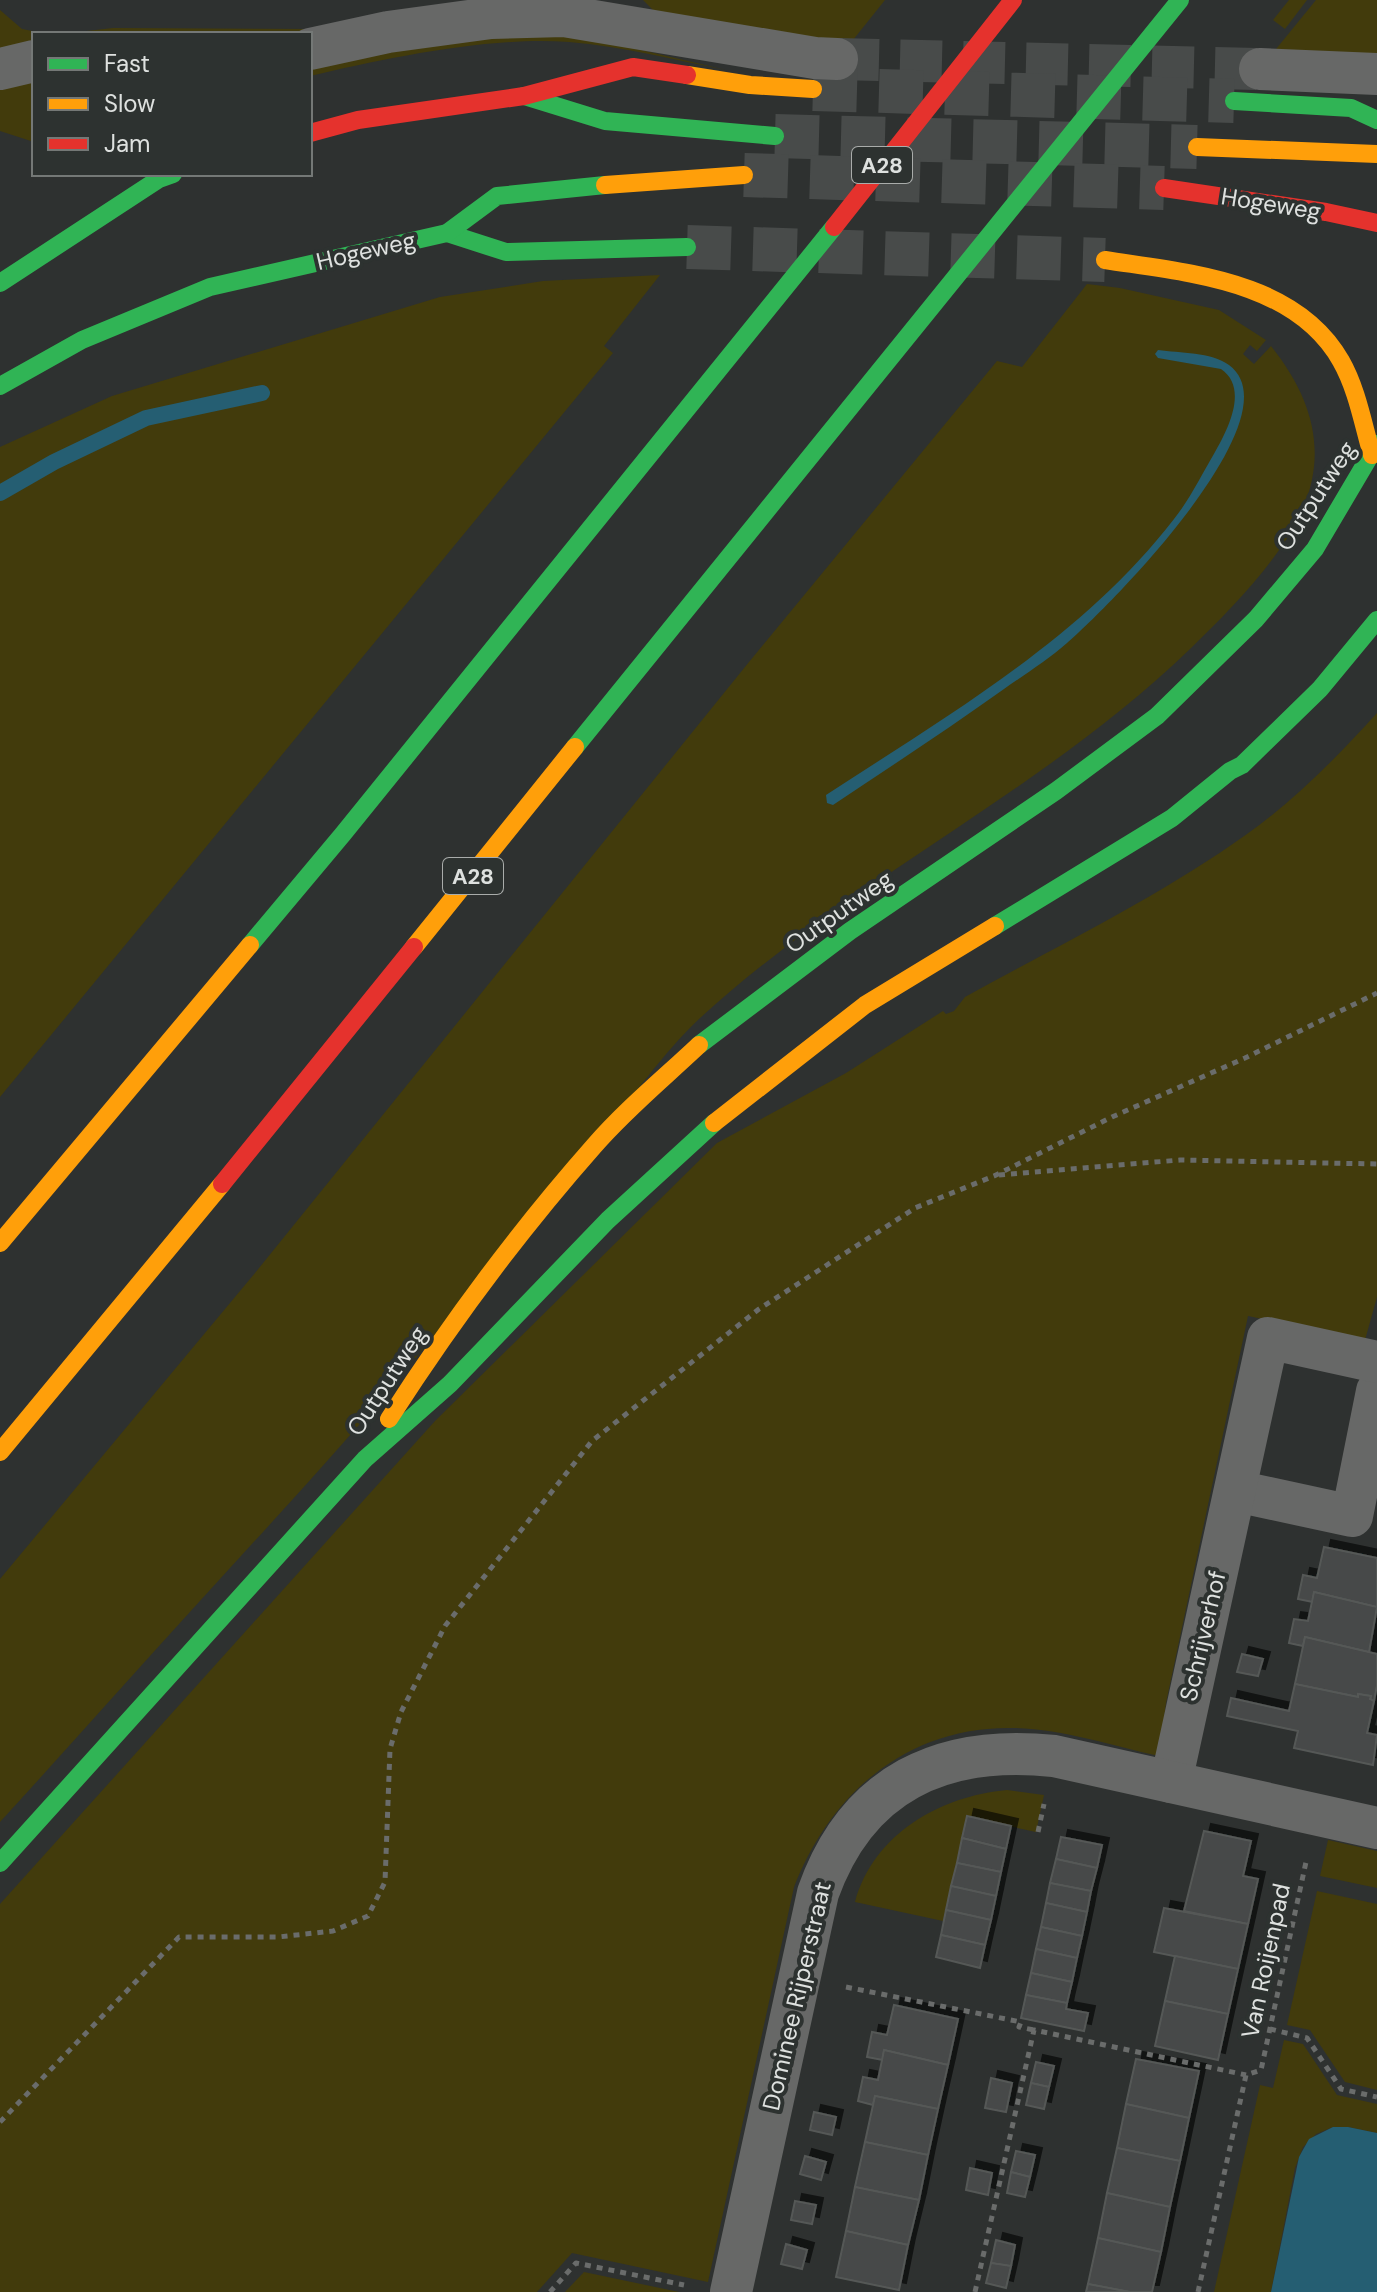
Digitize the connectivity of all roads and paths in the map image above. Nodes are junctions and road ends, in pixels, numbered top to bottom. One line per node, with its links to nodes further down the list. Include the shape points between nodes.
1 (1013, 0): 30 (main road, A28, via 343,834)
2 (1180, 0): 33 (main road, A28)
3 (312, 49): 7 (street, via 477,20 564,16 815,58)
4 (32, 61): 5 (street)
5 (0, 69)
6 (1260, 69): 8 (street)
7 (825, 74): 9 (main road, via 750,85 633,67)
8 (1377, 74)
9 (524, 96): 12 (main road, via 358,120); 13 (main road, via 605,121)
10 (1234, 101): 11 (main road, via 1351,108)
11 (1377, 120)
12 (312, 132)
13 (775, 136)
14 (1197, 147): 15 (main road, Hogeweg)
15 (1377, 154)
16 (744, 175): 20 (main road, Hogeweg, via 497,196)
17 (167, 176): 23 (main road)
18 (1164, 188): 19 (main road, Hogeweg)
19 (1377, 223)
20 (447, 233): 21 (main road, via 506,252); 24 (main road, Hogeweg, via 210,287 82,340)
21 (687, 247)
22 (1105, 260): 25 (main road, via 1214,278 1272,298 1299,316 1339,358)
23 (0, 283)
24 (0, 386)
25 (1375, 449): 34 (main road, Outputweg, via 1315,549 1256,619 1157,716 850,931 702,1042 595,1144 424,1364)
26 (1377, 620): 34 (main road, Outputweg, via 1320,689 1242,765 1172,818 865,1005 727,1111 608,1220 450,1384)
27 (1377, 993): 29 (path)
28 (1377, 1164): 29 (path, via 1180,1160)
29 (994, 1176): 45 (path, via 915,1208 759,1309 592,1441 445,1626 401,1712 390,1749 385,1882 368,1916 320,1933 179,1937)
30 (0, 1243)
31 (1377, 1362): 35 (street, Schrijverhof, via 1268,1338)
32 (1377, 1391): 35 (street, via 1352,1516)
33 (0, 1452)
34 (365, 1459): 39 (main road, Outputweg)
35 (1236, 1491): 36 (street, Schrijverhof)
36 (1171, 1782): 37 (street, Dominee Rijperstraat); 40 (street, Dominee Rijperstraat, via 1054,1756 996,1753 963,1757 899,1784 850,1829 829,1862)
37 (1317, 1814): 38 (street, Dominee Rijperstraat); 41 (path, Van Roijenpad)
38 (1377, 1828)
39 (0, 1863)
40 (799, 1977): 42 (path, via 1021,2022 1019,2027); 48 (street, Dominee Rijperstraat)
41 (1270, 2029): 43 (path, Van Roijenpad, via 1261,2070); 44 (path, via 1307,2038 1341,2089)
42 (1034, 2030): 43 (path); 49 (path)
43 (1246, 2075): 50 (path, Van Roijenpad)
44 (1377, 2097)
45 (0, 2122)
46 (685, 2286): 47 (path, via 576,2263)
47 (550, 2292)
48 (731, 2292)
49 (975, 2292)
50 (1198, 2292)

